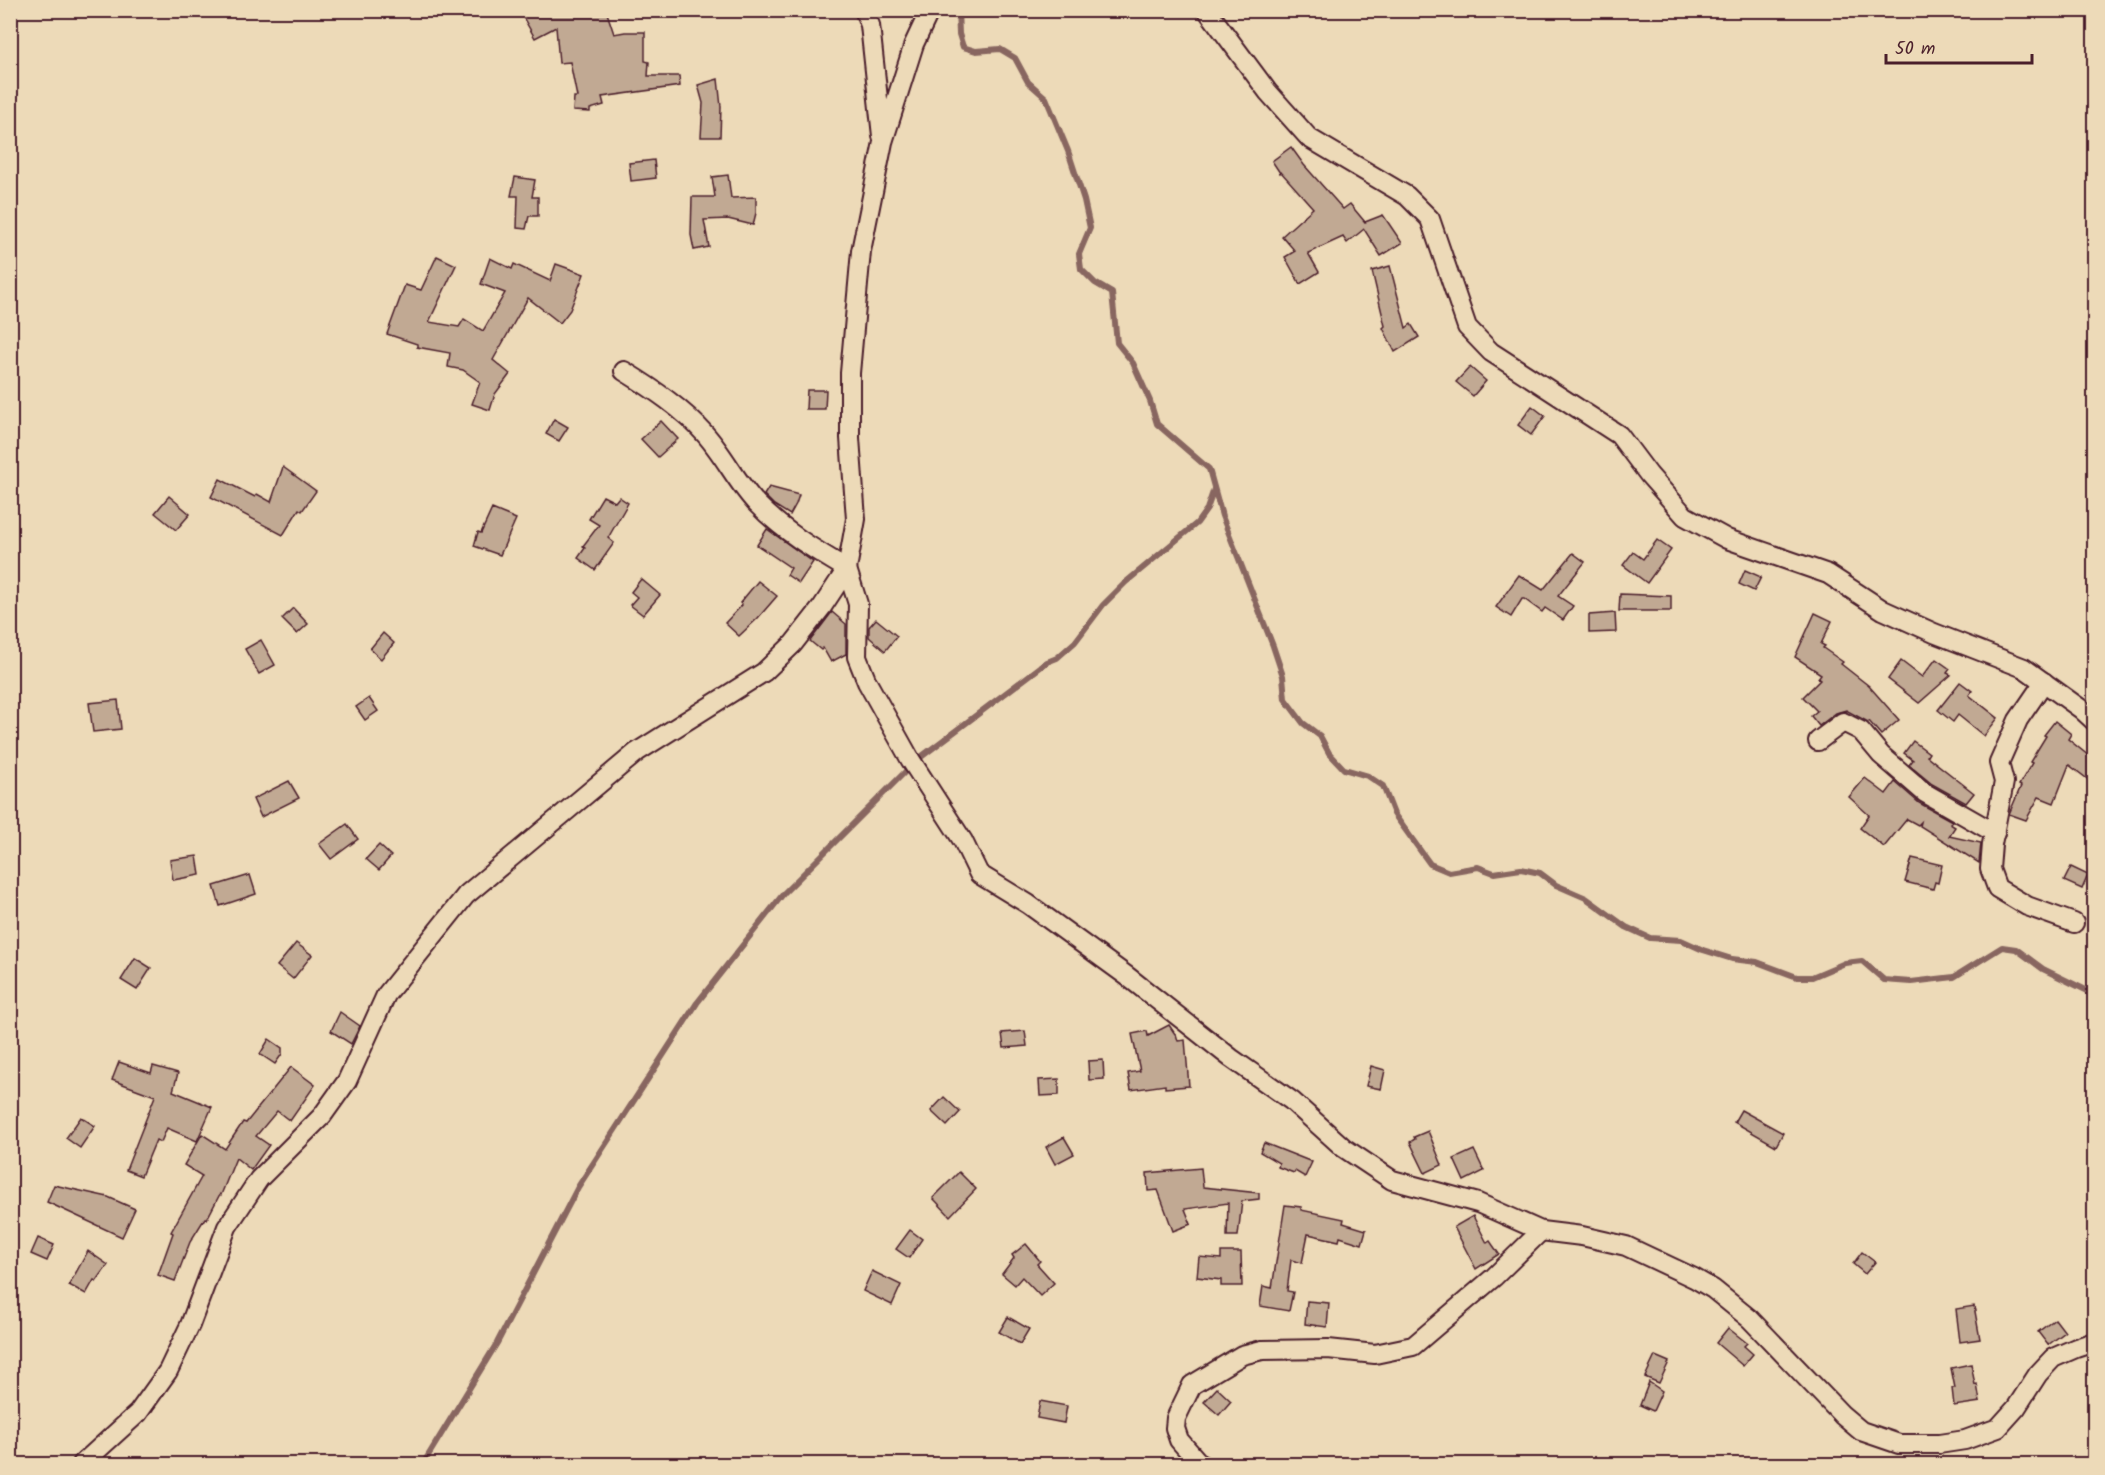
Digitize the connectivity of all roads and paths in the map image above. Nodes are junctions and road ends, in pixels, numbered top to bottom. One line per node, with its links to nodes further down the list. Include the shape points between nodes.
1 (864, 10): 4 (street, via 870,25)
2 (930, 10): 4 (street, via 914,44)
3 (1207, 10): 7 (street, via 1268,92 1309,138 1407,196 1430,219 1467,327 1491,352 1618,435 1685,516 1726,540 1828,574 1883,610 2024,668)
4 (883, 142): 6 (street, via 861,251 850,374 856,519)
5 (624, 371): 6 (street, via 657,392 706,434 758,505 801,541)
6 (847, 569): 12 (street, via 858,604 857,657 867,682 979,873 1127,976 1292,1101 1344,1148 1392,1180 1478,1203); 14 (street, via 793,644 764,672 637,752 466,895 386,996 347,1081 322,1116 259,1179 227,1227 168,1371 138,1413)
7 (2044, 682): 8 (street); 10 (street, via 2018,720 2000,763 2004,782)
8 (2094, 721)
9 (1818, 741): 10 (street, via 1844,722 1861,731 1881,755 1925,792)
10 (1995, 833): 11 (street, via 1990,869 1997,888 2027,906)
11 (2074, 923)
12 (1540, 1231): 13 (street, via 1626,1246 1713,1289 1750,1319 1861,1431 1899,1444 1965,1440 1998,1428 2053,1358); 15 (street, via 1413,1346 1375,1354 1328,1349 1262,1350 1242,1355 1192,1385 1175,1428 1179,1440)
13 (2094, 1342)
14 (82, 1464)
15 (1200, 1464)

